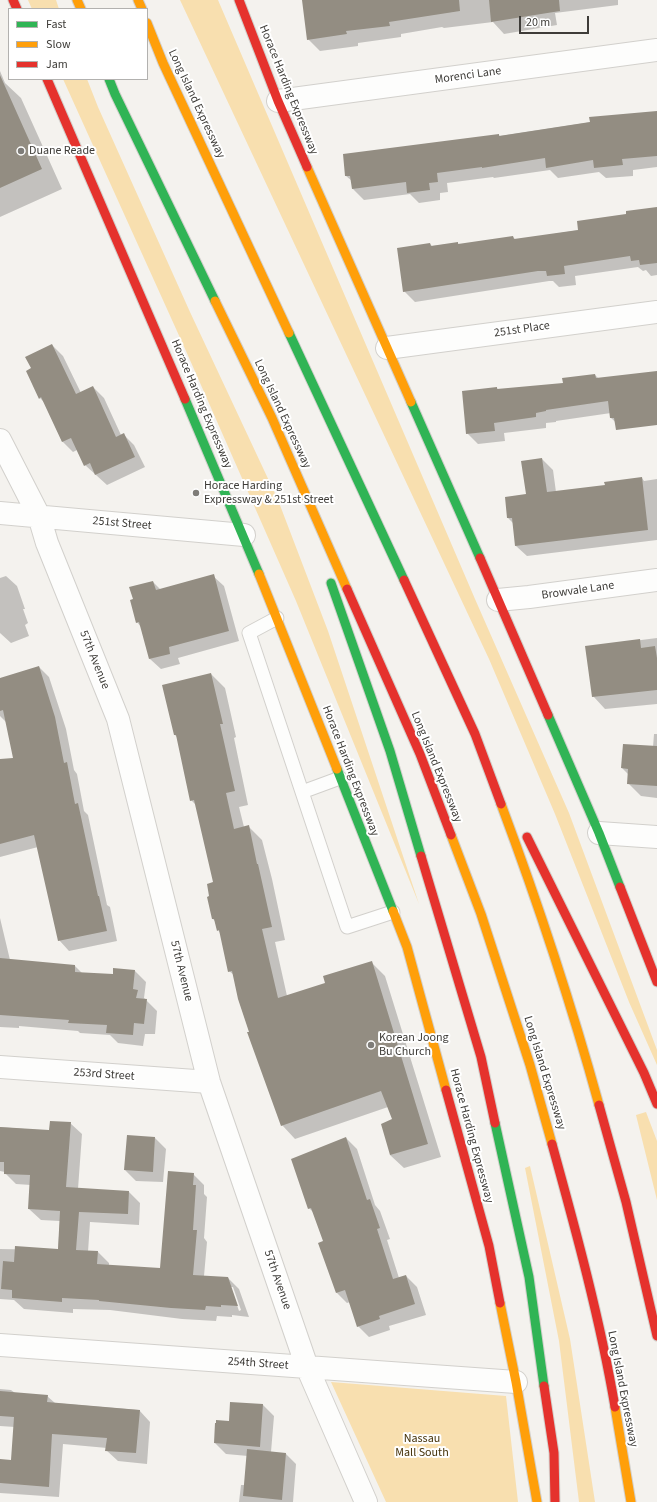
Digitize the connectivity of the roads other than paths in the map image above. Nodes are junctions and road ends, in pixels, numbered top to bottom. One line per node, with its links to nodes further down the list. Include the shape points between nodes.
1 (239, 0): 6 (main road, Horace Harding Expressway)
2 (148, 26): 19 (main road, Long Island Expressway, via 166,71)
3 (657, 50): 6 (street, Morenci Lane)
4 (47, 80): 13 (main road, Horace Harding Expressway)
5 (109, 80): 9 (main road, Long Island Expressway)
6 (278, 101): 8 (main road, Horace Harding Expressway)
7 (657, 312): 8 (street, 251st Place)
8 (387, 348): 17 (main road, Horace Harding Expressway)
9 (272, 418): 14 (main road); 38 (main road, Long Island Expressway, via 420,754 481,914 530,1064 574,1222 610,1379)
10 (0, 440): 12 (street, 57th Avenue)
11 (0, 513): 12 (street, 251st Street)
12 (39, 516): 13 (street, 251st Street); 29 (street, 57th Avenue, via 47,543 118,719)
13 (244, 535): 18 (main road, Horace Harding Expressway)
14 (317, 544)
15 (327, 573): 37 (main road, via 390,751 481,1057 529,1277 554,1453)
16 (657, 580): 17 (street, Browvale Lane)
17 (498, 600): 24 (main road, Horace Harding Expressway)
18 (277, 618): 20 (main road, Horace Harding Expressway); 21 (lane, via 249,633)
19 (476, 734): 22 (main road); 31 (main road, Long Island Expressway, via 533,889 584,1048 626,1202)
20 (340, 778): 21 (lane); 26 (main road, Horace Harding Expressway)
21 (302, 792): 26 (lane, via 347,928)
22 (514, 811)
23 (521, 826): 30 (main road)
24 (599, 833): 25 (street); 27 (main road, Horace Harding Expressway)
25 (657, 837)
26 (393, 912): 34 (main road, Horace Harding Expressway, via 407,947 489,1246)
27 (657, 982)
28 (0, 1067): 29 (street, 253rd Street)
29 (209, 1082): 33 (street, 57th Avenue)
30 (657, 1104)
31 (657, 1336)
32 (0, 1345): 33 (street, 254th Street)
33 (307, 1367): 34 (street, 254th Street); 35 (street, 57th Avenue)
34 (516, 1382): 36 (main road, Horace Harding Expressway)
35 (366, 1502)
36 (537, 1502)
37 (555, 1502)
38 (631, 1502)

